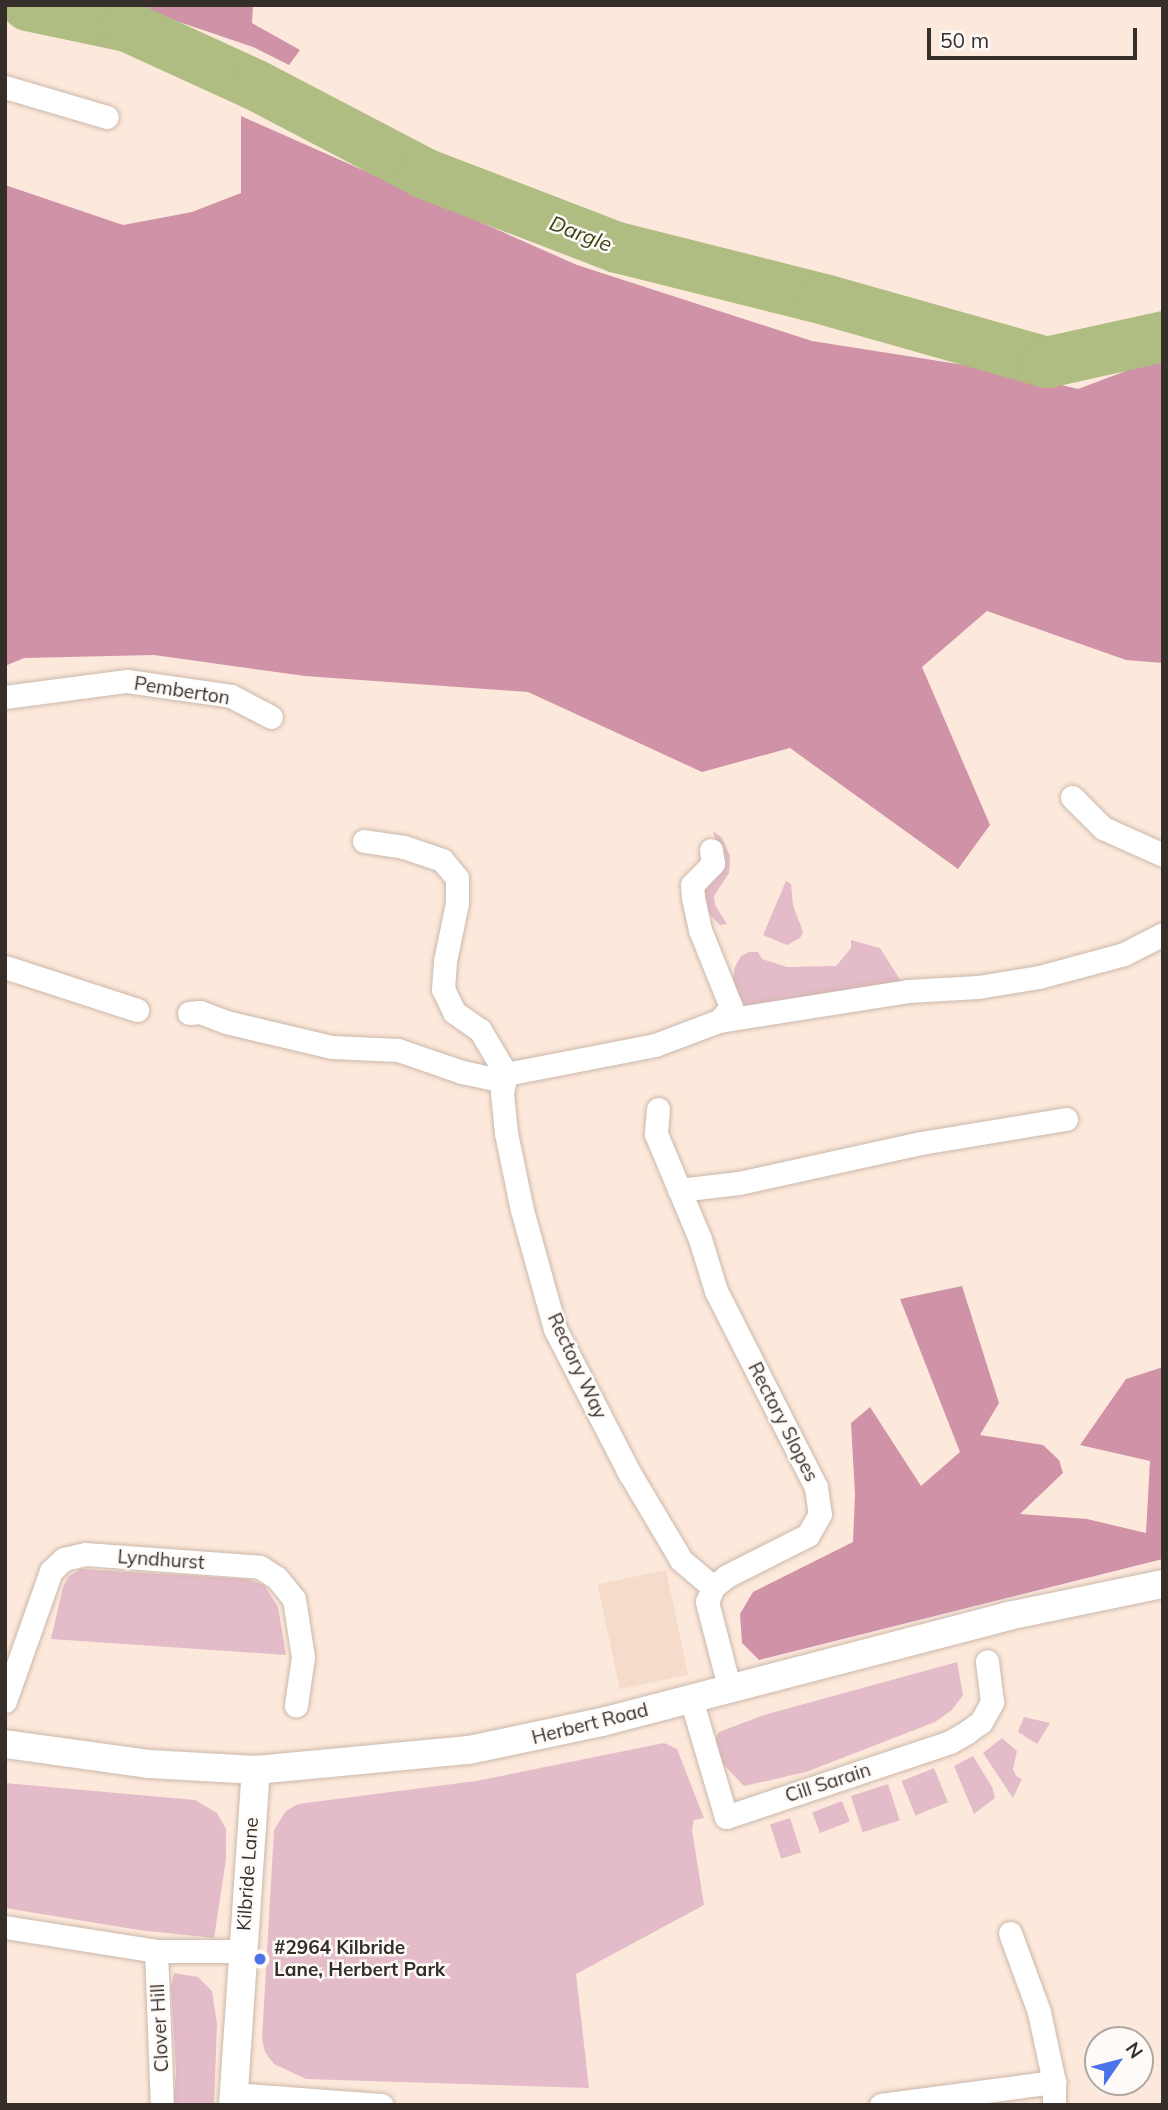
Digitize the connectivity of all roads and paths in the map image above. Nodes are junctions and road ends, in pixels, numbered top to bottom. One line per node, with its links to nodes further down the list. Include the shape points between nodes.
1 (5, 87): 2 (street)
2 (107, 117)
3 (5, 697): 4 (street, Pemberton, via 127,681 231,696)
4 (271, 717)
5 (1072, 797): 8 (street, via 1103,828)
6 (364, 841): 14 (street, Rectory Way, via 404,847 442,860 457,878 443,989 454,1012 480,1030)
7 (711, 850): 13 (street, via 713,863 692,885 701,931 731,1007)
8 (1163, 855)
9 (1163, 934): 13 (street, via 1124,954 1039,977 908,991)
10 (5, 967): 11 (street)
11 (137, 1010)
12 (189, 1013): 14 (street, via 200,1012 332,1047 398,1050 462,1072)
13 (719, 1021): 14 (street, via 655,1045)
14 (505, 1078): 19 (street, Rectory Way, via 506,1133 555,1329 630,1474 681,1560)
15 (657, 1109): 17 (street, Rectory Slopes, via 656,1133)
16 (1066, 1119): 17 (street, via 921,1143 739,1183)
17 (679, 1190): 19 (street, Rectory Slopes, via 716,1291 816,1487 820,1514 808,1535)
18 (1163, 1584): 21 (street, Herbert Road, via 1020,1613)
19 (713, 1587): 21 (street, via 707,1602)
20 (987, 1661): 22 (street, Cill Sarain, via 992,1702 981,1722 967,1732 950,1742 726,1817)
21 (730, 1689): 22 (street, Herbert Road)
22 (691, 1699): 26 (street, Herbert Road, via 469,1750)
23 (5, 1701): 24 (street, Lyndhurst, via 51,1571 64,1559 85,1554 260,1567 277,1578 294,1599 303,1657)
24 (296, 1705)
25 (5, 1744): 26 (street, Herbert Road, via 163,1765)
26 (256, 1770): 30 (street, Kilbride Lane)
27 (5, 1927): 29 (street)
28 (1010, 1933): 31 (street, via 1039,2012)
29 (156, 1951): 30 (street); 33 (street, Clover Hill)
30 (243, 1951): 32 (street, Kilbride Lane)
31 (1054, 2093): 35 (street)
32 (233, 2099): 34 (street)
33 (162, 2105)
34 (383, 2105)
35 (881, 2105)

